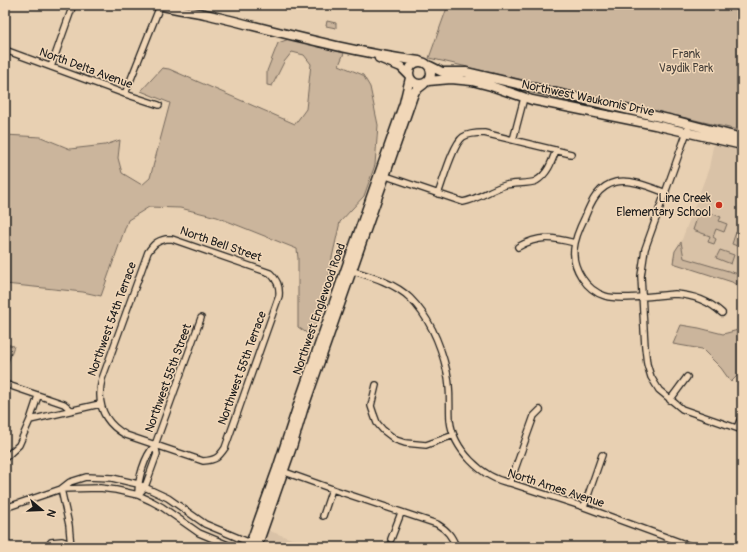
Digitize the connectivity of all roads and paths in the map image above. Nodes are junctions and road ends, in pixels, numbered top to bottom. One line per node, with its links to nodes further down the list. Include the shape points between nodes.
1 (74, 5): 7 (street)
2 (159, 5): 4 (main road); 10 (street)
3 (5, 50): 7 (street, North Delta Avenue)
4 (365, 52): 5 (main road); 8 (main road, via 401,67)
5 (418, 61): 6 (main road); 8 (main road, via 410,67)
6 (430, 66): 9 (main road, via 432,74); 13 (main road, Northwest Waukomis Drive, via 442,72 466,72)
7 (51, 67): 10 (street, North Delta Avenue)
8 (410, 77): 9 (main road, via 416,83); 19 (main road, Northwest Englewood Road)
9 (426, 82): 11 (main road, Northwest Waukomis Drive, via 451,79 472,81); 19 (main road, Northwest Englewood Road, via 415,91)
10 (125, 94): 12 (street, North Delta Avenue)
11 (524, 98): 13 (main road, Northwest Waukomis Drive, via 655,125); 15 (street)
12 (159, 105)
13 (688, 129): 14 (main road, Northwest Waukomis Drive); 16 (main road, Northwest Waukomis Drive); 20 (street)
14 (742, 138)
15 (513, 140): 17 (street); 21 (street, via 484,133 473,133 461,138 455,147)
16 (742, 145)
17 (556, 150): 18 (street); 21 (street, via 549,168 536,181 507,185 463,202)
18 (571, 154)
19 (382, 175): 21 (street); 25 (main road, Northwest Englewood Road)
20 (666, 193): 22 (street, via 636,182 617,182 605,187 591,201); 27 (street, via 644,254)
21 (438, 194)
22 (575, 243): 24 (street, via 545,237 528,241); 27 (street, via 577,268 593,290 612,298)
23 (154, 244): 26 (street, North Bell Street, via 159,240 172,239 270,273); 35 (street, Northwest 54th Terrace, via 148,252 102,380)
24 (518, 247)
25 (349, 269): 41 (street, North Ames Avenue, via 395,287 410,298 421,313 438,344 447,371 450,422); 47 (main road, Northwest Englewood Road, via 303,410)
26 (277, 282): 42 (street, Northwest 55th Terrace, via 279,296 225,448 217,458 203,461)
27 (642, 297): 28 (street, via 683,295 706,302); 34 (street, via 647,364 659,390)
28 (722, 313)
29 (201, 318): 42 (street, Northwest 55th Street)
30 (687, 377): 34 (street)
31 (5, 384): 33 (street)
32 (376, 385): 41 (street, via 371,406 374,415 383,430 396,440 426,445)
33 (38, 396): 36 (street, via 64,404); 39 (street)
34 (670, 400): 40 (street, via 682,409)
35 (100, 404): 36 (street); 42 (street, via 103,412 118,430)
36 (71, 410): 39 (street)
37 (540, 410): 48 (street, via 534,416)
38 (742, 415): 40 (street)
39 (30, 420): 44 (street, via 19,445)
40 (739, 429)
41 (454, 435): 48 (street, North Ames Avenue, via 461,449 474,464 501,482)
42 (155, 445): 45 (street, Northwest 55th Street); 46 (street, Northwest 55th Street, via 157,454)
43 (602, 455): 55 (street)
44 (5, 458)
45 (145, 463): 46 (street); 49 (street, Northwest 55th Street)
46 (153, 466): 50 (street, Northwest 55th Street)
47 (280, 470): 52 (street); 60 (main road, Northwest Englewood Road)
48 (510, 483): 55 (street, North Ames Avenue)
49 (138, 484): 50 (street); 51 (street, via 112,478 86,477 70,482); 53 (street, Northwest 55th Street)
50 (145, 487): 53 (street, Northwest 55th Street); 60 (street, via 181,506 205,524)
51 (61, 489): 53 (street, via 100,488); 54 (street); 61 (street, via 69,524)
52 (332, 489): 56 (street); 57 (street)
53 (138, 496): 64 (street, via 162,507 199,533)
54 (5, 508)
55 (584, 508): 65 (street, North Ames Avenue)
56 (400, 512): 58 (street); 59 (street, via 437,524 445,529)
57 (323, 516)
58 (392, 539)
59 (455, 544)
60 (253, 545)
61 (69, 546): 63 (street, via 62,541 51,542)
62 (43, 547): 63 (street)
63 (48, 547)
64 (233, 547)
65 (693, 547)

